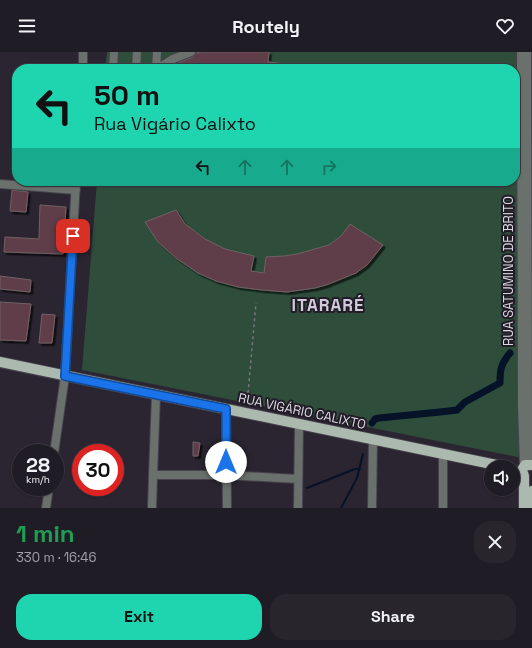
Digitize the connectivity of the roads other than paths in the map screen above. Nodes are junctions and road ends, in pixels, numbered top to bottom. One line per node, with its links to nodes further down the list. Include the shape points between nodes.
1 (84, 52): 9 (street)
2 (114, 52): 10 (street)
3 (137, 52): 11 (street)
4 (157, 52): 12 (street)
5 (191, 52): 8 (street)
6 (521, 52): 14 (street, RUA SATUMINO DE BRITO)
7 (527, 52): 14 (street, RUA SATUMINO DE BRITO)
8 (174, 55): 13 (street)
9 (83, 64)
10 (113, 64)
11 (136, 64)
12 (156, 64)
13 (162, 64)
14 (526, 93): 15 (street, RUA SATUMINO DE BRITO)
15 (527, 171): 24 (street, RUA SATUMINO DE BRITO)
16 (0, 184): 17 (street)
17 (12, 185)
18 (25, 186): 20 (street)
19 (76, 186): 20 (street)
20 (76, 190): 22 (street)
21 (0, 362): 22 (main road, RUA VIGÁRIO CALIXTO)
22 (65, 376): 23 (main road, RUA VIGÁRIO CALIXTO); 28 (street)
23 (156, 395): 25 (main road, RUA VIGÁRIO CALIXTO); 32 (street)
24 (527, 405): 31 (street, RUA SATUMINO DE BRITO)
25 (226, 409): 26 (main road, RUA VIGÁRIO CALIXTO); 33 (street)
26 (299, 424): 27 (main road, RUA VIGÁRIO CALIXTO); 34 (street)
27 (373, 440): 29 (main road, RUA VIGÁRIO CALIXTO); 41 (street)
28 (55, 444)
29 (443, 455): 30 (main road, RUA VIGÁRIO CALIXTO); 42 (street)
30 (484, 463)
31 (525, 469): 43 (main road, RUA SATUMINO DE BRITO)
32 (152, 475): 33 (street); 38 (street)
33 (226, 475): 34 (street); 39 (street)
34 (298, 479): 40 (street)
35 (532, 491): 44 (main road)
36 (48, 496): 37 (street)
37 (46, 508)
38 (152, 508)
39 (227, 508)
40 (298, 508)
41 (372, 508)
42 (444, 508)
43 (524, 508)
44 (532, 508)

